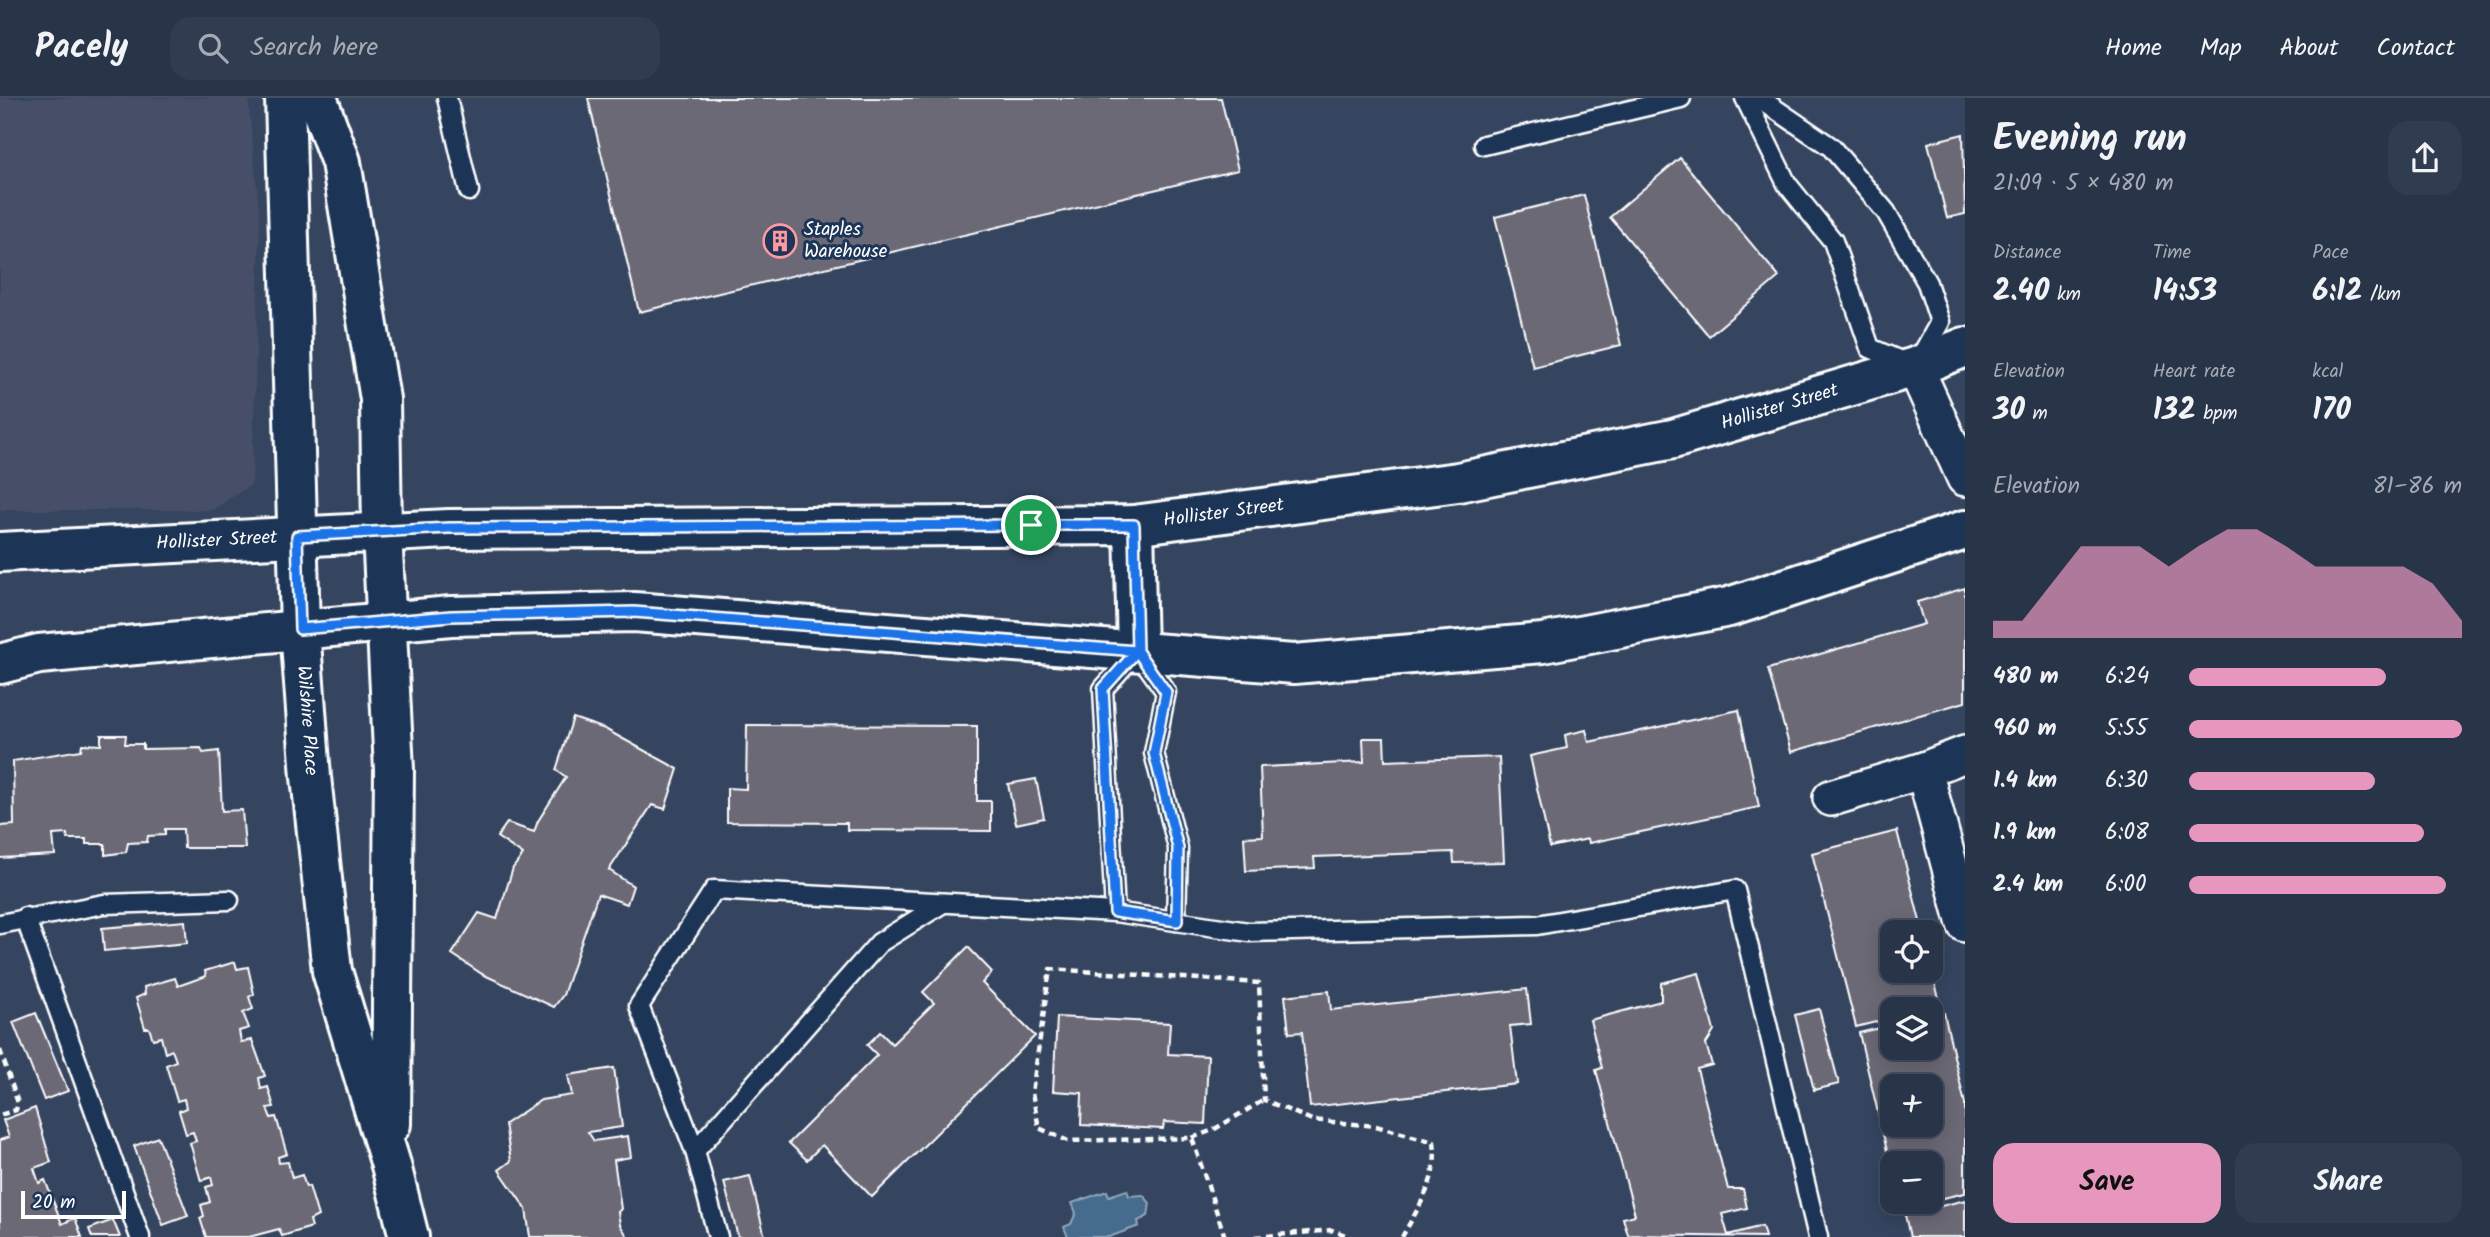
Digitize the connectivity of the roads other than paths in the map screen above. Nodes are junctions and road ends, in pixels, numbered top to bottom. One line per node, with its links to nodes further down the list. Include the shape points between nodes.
1 (285, 98): 15 (main road, Wilshire Place)
2 (317, 98): 14 (main road, Wilshire Place, via 341,162 380,399)
3 (447, 98): 8 (lane)
4 (1681, 98): 7 (lane)
5 (1745, 98): 10 (lane, via 1787,184 1833,241 1870,348)
6 (1759, 98): 10 (lane, via 1831,147 1886,212 1927,284 1940,322)
7 (1484, 145)
8 (469, 191)
9 (1965, 347): 10 (main road, Hollister Street)
10 (1915, 367): 11 (street); 12 (main road, Hollister Street, via 1674,439 1458,482)
11 (1965, 478)
12 (1134, 525): 14 (main road, Hollister Street); 19 (main road)
13 (1965, 530): 19 (main road, via 1729,607 1543,643 1294,664)
14 (382, 532): 15 (main road, Hollister Street); 17 (main road, Wilshire Place)
15 (297, 536): 16 (main road, Hollister Street); 18 (main road, Wilshire Place)
16 (0, 552)
17 (385, 622): 18 (main road); 19 (main road, via 634,612); 32 (main road, Wilshire Place, via 394,771)
18 (300, 629): 20 (main road, via 39,654); 32 (main road, Wilshire Place, via 332,971)
19 (1137, 651): 26 (lane, via 1103,689); 28 (lane, via 1166,692 1154,753 1178,848)
20 (0, 664)
21 (1965, 754): 22 (street)
22 (1924, 770): 23 (street); 30 (street)
23 (1830, 798)
24 (229, 900): 27 (lane, via 104,904)
25 (943, 903): 26 (lane); 31 (lane, via 879,943); 31 (lane, via 714,890 639,1006)
26 (1115, 912): 28 (lane)
27 (25, 917): 29 (lane); 33 (lane)
28 (1177, 921): 36 (lane, via 1249,932 1537,925 1735,890)
29 (0, 924)
30 (1965, 925)
31 (695, 1151): 35 (lane)
32 (391, 1165): 34 (main road, Wilshire Place)
33 (140, 1237)
34 (409, 1237)
35 (718, 1237)
36 (1818, 1237)

